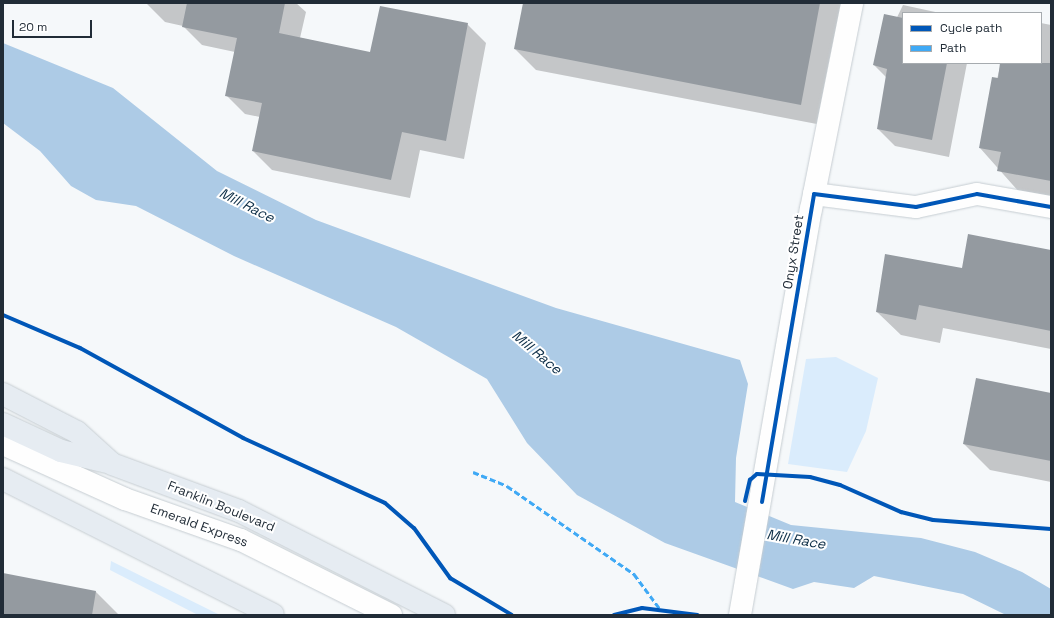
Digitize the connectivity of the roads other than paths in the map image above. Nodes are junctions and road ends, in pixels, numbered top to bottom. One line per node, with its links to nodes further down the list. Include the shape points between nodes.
1 (852, 3): 2 (street, Onyx Street)
2 (814, 194): 3 (street, via 916,208 978,194); 9 (street, Onyx Street)
3 (1051, 207)
4 (3, 394): 7 (main road, Franklin Boulevard, via 77,432)
5 (3, 424): 7 (main road, via 60,451)
6 (3, 444): 11 (street, Emerald Express, via 125,499 248,543)
7 (112, 464): 12 (main road, Franklin Boulevard, via 239,511)
8 (3, 479): 10 (main road)
9 (741, 614)
10 (273, 615)
11 (392, 615)
12 (444, 615)

